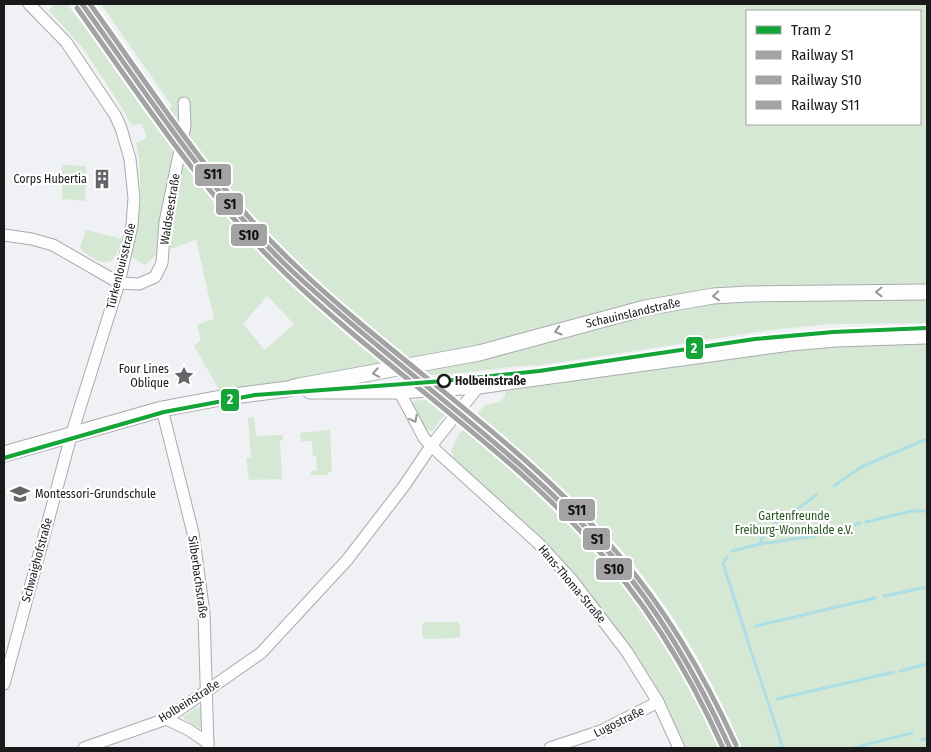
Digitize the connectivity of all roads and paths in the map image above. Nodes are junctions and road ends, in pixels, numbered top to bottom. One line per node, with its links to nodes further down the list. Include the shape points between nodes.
1 (29, 4): 4 (street, Türkenlouisstraße, via 66,42 107,101 126,143 133,180 134,212)
2 (184, 103): 4 (street, Waldseestraße, via 185,126 160,271 147,282)
3 (4, 235): 4 (street, via 53,246)
4 (119, 283): 11 (street, Türkenlouisstraße)
5 (927, 292): 8 (main road, Schauinslandstraße, one-way to 8, via 713,296 645,308 479,353)
6 (927, 336): 7 (main road, via 790,342)
7 (479, 386): 9 (main road); 12 (street, Holbeinstraße)
8 (288, 389): 9 (main road); 10 (main road)
9 (399, 391): 12 (street, one-way to 12)
10 (162, 409): 11 (main road); 15 (street, Silberbachstraße, via 193,532 204,613)
11 (71, 436): 13 (main road); 14 (street, Schwaighofstraße)
12 (431, 446): 15 (street, Holbeinstraße, via 404,486 326,585 262,653); 16 (street, Hans-Thoma-Straße, via 528,533 572,580 622,644)
13 (4, 454)
14 (4, 684)
15 (206, 691): 17 (street, Holbeinstraße); 18 (street, Silberbachstraße)
16 (658, 702): 20 (street, Lugostraße, via 601,731); 21 (street, Hans-Thoma-Straße)
17 (166, 719): 18 (street, via 189,730); 19 (street, Holbeinstraße)
18 (208, 746)
19 (84, 748)
20 (550, 748)
21 (679, 748)

